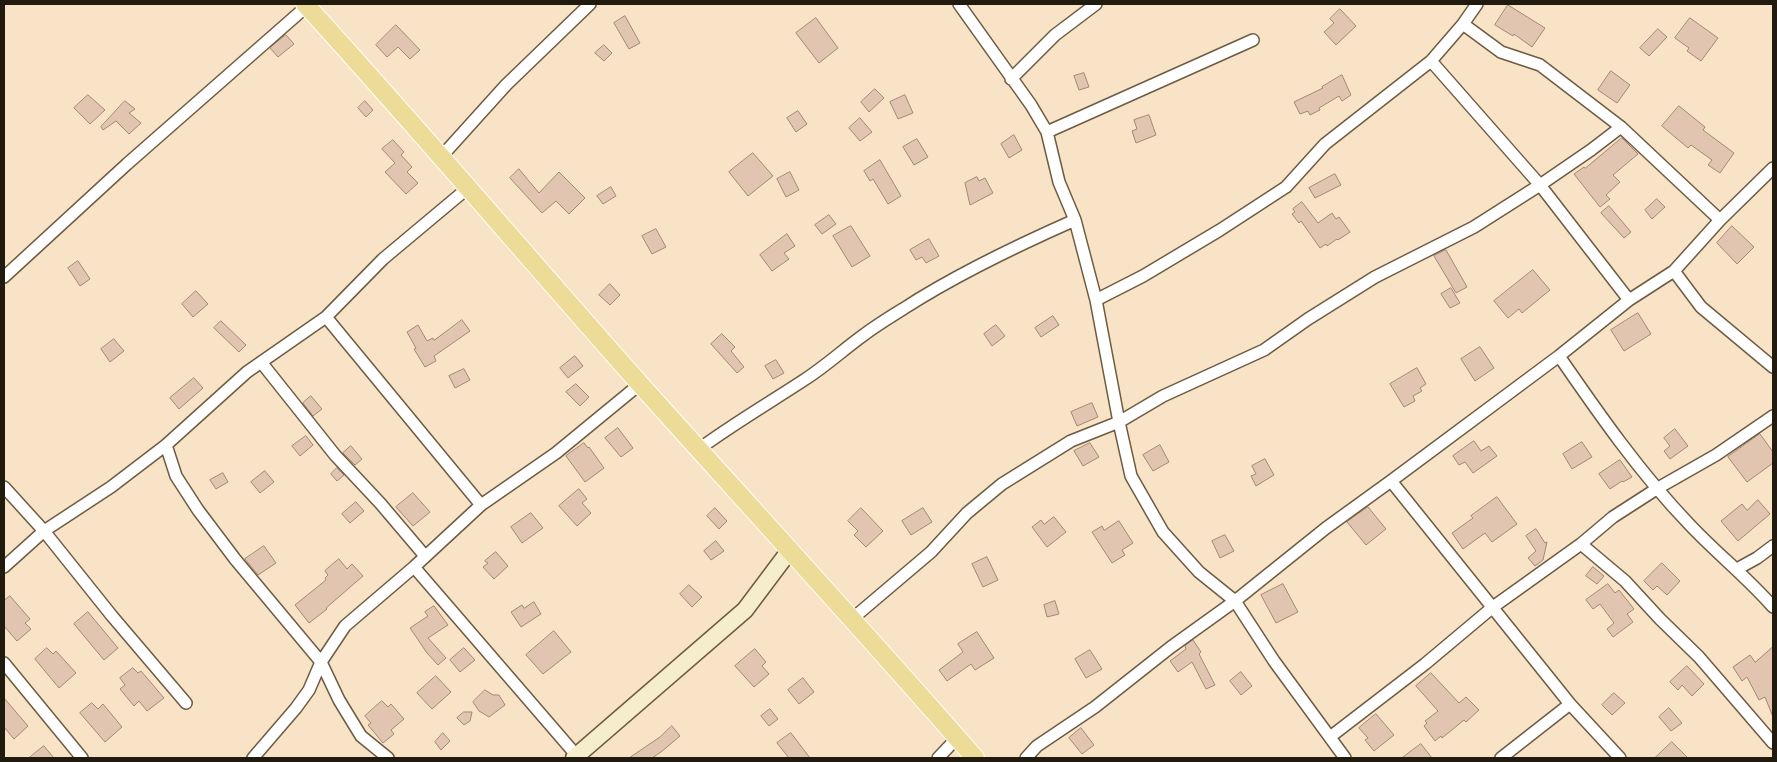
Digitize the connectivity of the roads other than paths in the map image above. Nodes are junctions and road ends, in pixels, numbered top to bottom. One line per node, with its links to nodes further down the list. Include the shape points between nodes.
1 (590, 4): 12 (street, via 506,85)
2 (959, 4): 9 (street)
3 (1096, 4): 9 (street, via 1055,35)
4 (1477, 4): 6 (street)
5 (306, 5): 12 (main road); 19 (street)
6 (1463, 24): 8 (street); 10 (street, via 1501,52 1540,65)
7 (1253, 40): 11 (street)
8 (1431, 61): 14 (street); 20 (street, via 1324,144 1286,187 1143,276)
9 (1011, 79): 11 (street)
10 (1621, 127): 14 (street); 17 (street)
11 (1047, 132): 16 (street, via 1058,182)
12 (441, 156): 15 (main road)
13 (1773, 168): 17 (street)
14 (1540, 185): 21 (street); 28 (street, via 1474,226 1375,277 1264,350 1163,396)
15 (469, 187): 22 (street, via 383,259); 26 (main road)
16 (1075, 220): 20 (street); 30 (street, via 953,279 904,308 804,380)
17 (1720, 220): 18 (street)
18 (1674, 271): 21 (street); 25 (street, via 1701,307)
19 (4, 277)
20 (1096, 300): 28 (street)
21 (1629, 300): 23 (street)
22 (326, 317): 24 (street); 34 (street)
23 (1559, 356): 31 (street); 33 (street, via 1608,426)
24 (262, 362): 29 (street); 39 (street, via 335,455)
25 (1773, 367)
26 (640, 384): 30 (main road); 34 (street, via 556,454)
27 (1773, 416): 33 (street, via 1716,455)
28 (1119, 422): 43 (street, via 1131,476 1163,532 1199,572); 46 (street, via 1071,441 1002,484 967,513 931,552)
29 (166, 445): 35 (street, via 111,487); 47 (street, via 176,476 198,510 234,559)
30 (699, 449): 38 (main road)
31 (1391, 481): 43 (street); 44 (street)
32 (4, 487): 35 (street)
33 (1658, 488): 36 (street, via 1613,517); 42 (street, via 1690,525)
34 (481, 504): 39 (street)
35 (44, 531): 40 (street); 49 (street)
36 (1581, 544): 44 (street); 53 (street, via 1625,581 1699,658)
37 (1773, 546): 42 (street)
38 (790, 550): 46 (main road); 54 (street, via 744,610)
39 (425, 556): 41 (street)
40 (4, 567)
41 (414, 567): 47 (street, via 345,626); 54 (street)
42 (1737, 569): 45 (street)
43 (1235, 601): 51 (street); 60 (street)
44 (1493, 607): 50 (street); 51 (street)
45 (1773, 607)
46 (852, 619): 52 (main road)
47 (321, 662): 56 (street, via 300,702); 57 (street, via 361,736)
48 (4, 663): 55 (street)
49 (186, 703)
50 (1570, 704): 62 (street); 63 (street)
51 (1330, 737): 61 (street)
52 (957, 738): 58 (street); 59 (main road)
53 (1773, 743)
54 (575, 757)
55 (82, 758)
56 (253, 758)
57 (388, 758)
58 (938, 758)
59 (975, 758)
60 (1026, 758)
61 (1345, 758)
62 (1501, 758)
63 (1620, 758)

